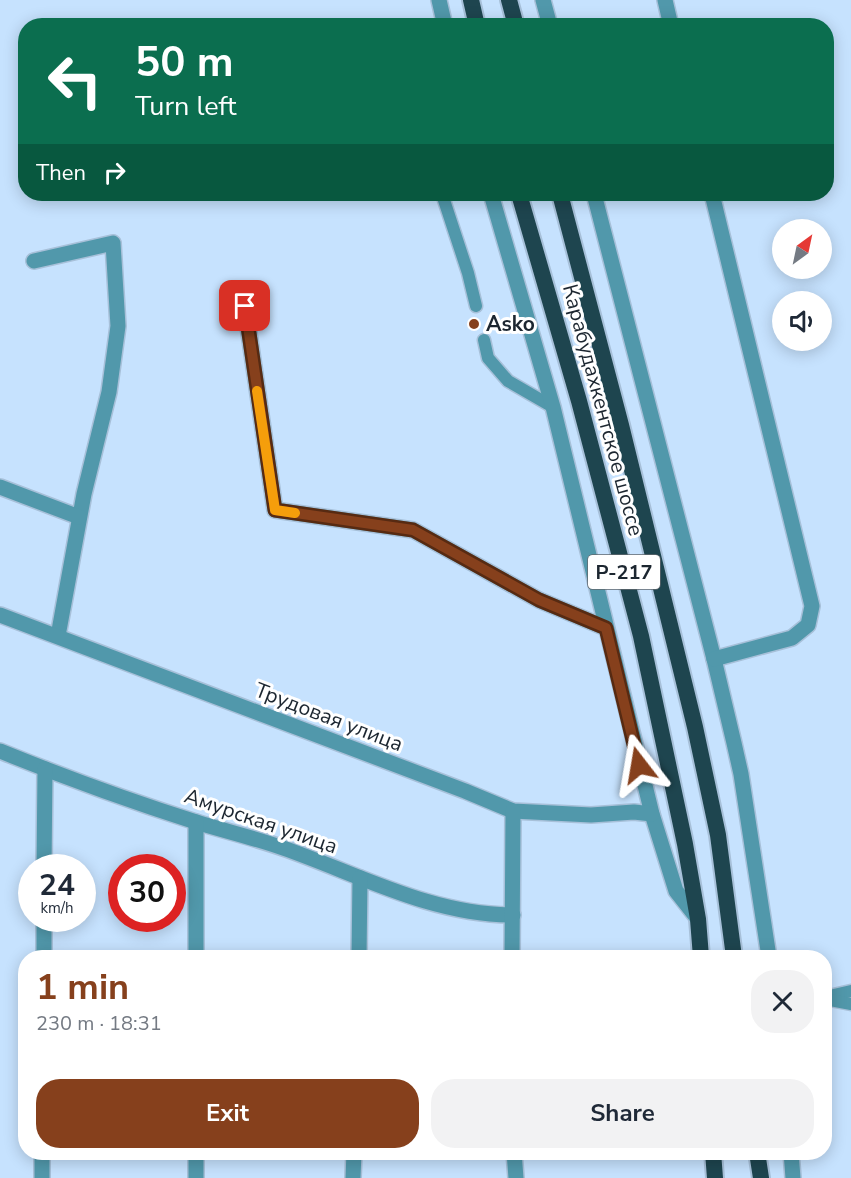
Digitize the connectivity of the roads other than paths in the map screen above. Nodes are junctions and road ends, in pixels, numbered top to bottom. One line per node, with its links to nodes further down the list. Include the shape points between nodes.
1 (439, 0): 6 (street)
2 (471, 0): 7 (highway)
3 (509, 0): 8 (highway)
4 (543, 0): 9 (street)
5 (665, 0): 10 (street)
6 (444, 18)
7 (475, 18)
8 (514, 18)
9 (548, 18)
10 (669, 18)
11 (444, 201): 19 (lane)
12 (492, 201): 21 (street)
13 (521, 201): 36 (highway, Карабудахкентское шоссе / Р-217, via 641,636)
14 (562, 201): 43 (highway, Карабудахкентское шоссе, via 696,727 718,835)
15 (596, 201): 27 (street)
16 (714, 201): 27 (street, via 812,606 808,625 792,638)
17 (34, 261): 23 (street, via 112,243 118,326 110,392)
18 (245, 306): 25 (street, via 275,510 413,530 539,600)
19 (476, 306)
20 (484, 340): 21 (lane, via 488,358 508,381)
21 (553, 406): 25 (street)
22 (0, 487): 23 (street)
23 (79, 517): 26 (street)
24 (0, 615): 26 (street, Трудовая улица)
25 (606, 628): 31 (street)
26 (58, 636): 30 (street, Трудовая улица)
27 (714, 659): 44 (street, via 741,774)
28 (0, 751): 29 (street, Амурская улица)
29 (45, 769): 32 (street, Амурская улица); 33 (street)
30 (513, 811): 31 (street, Трудовая улица); 35 (street)
31 (652, 814): 36 (street, via 676,891)
32 (196, 822): 34 (street, Амурская улица, via 283,848); 39 (street)
33 (44, 854)
34 (360, 878): 35 (street, Амурская улица, via 462,911); 40 (street)
35 (513, 915): 41 (street)
36 (698, 919): 42 (highway, Карабудахкентское шоссе / Р-217)
37 (44, 932): 38 (street)
38 (44, 950)
39 (196, 950)
40 (358, 950)
41 (512, 950)
42 (700, 950)
43 (733, 950)
44 (768, 950)
45 (851, 991): 46 (lane)
46 (832, 996)
47 (832, 1000): 48 (lane)
48 (851, 1004)
49 (42, 1160): 56 (street)
50 (196, 1160): 57 (street)
51 (354, 1160): 58 (street)
52 (515, 1160): 59 (street)
53 (714, 1160): 60 (highway)
54 (759, 1160): 61 (highway)
55 (792, 1160): 62 (street)
56 (42, 1178)
57 (196, 1178)
58 (353, 1178)
59 (516, 1178)
60 (715, 1178)
61 (760, 1178)
62 (793, 1178)

